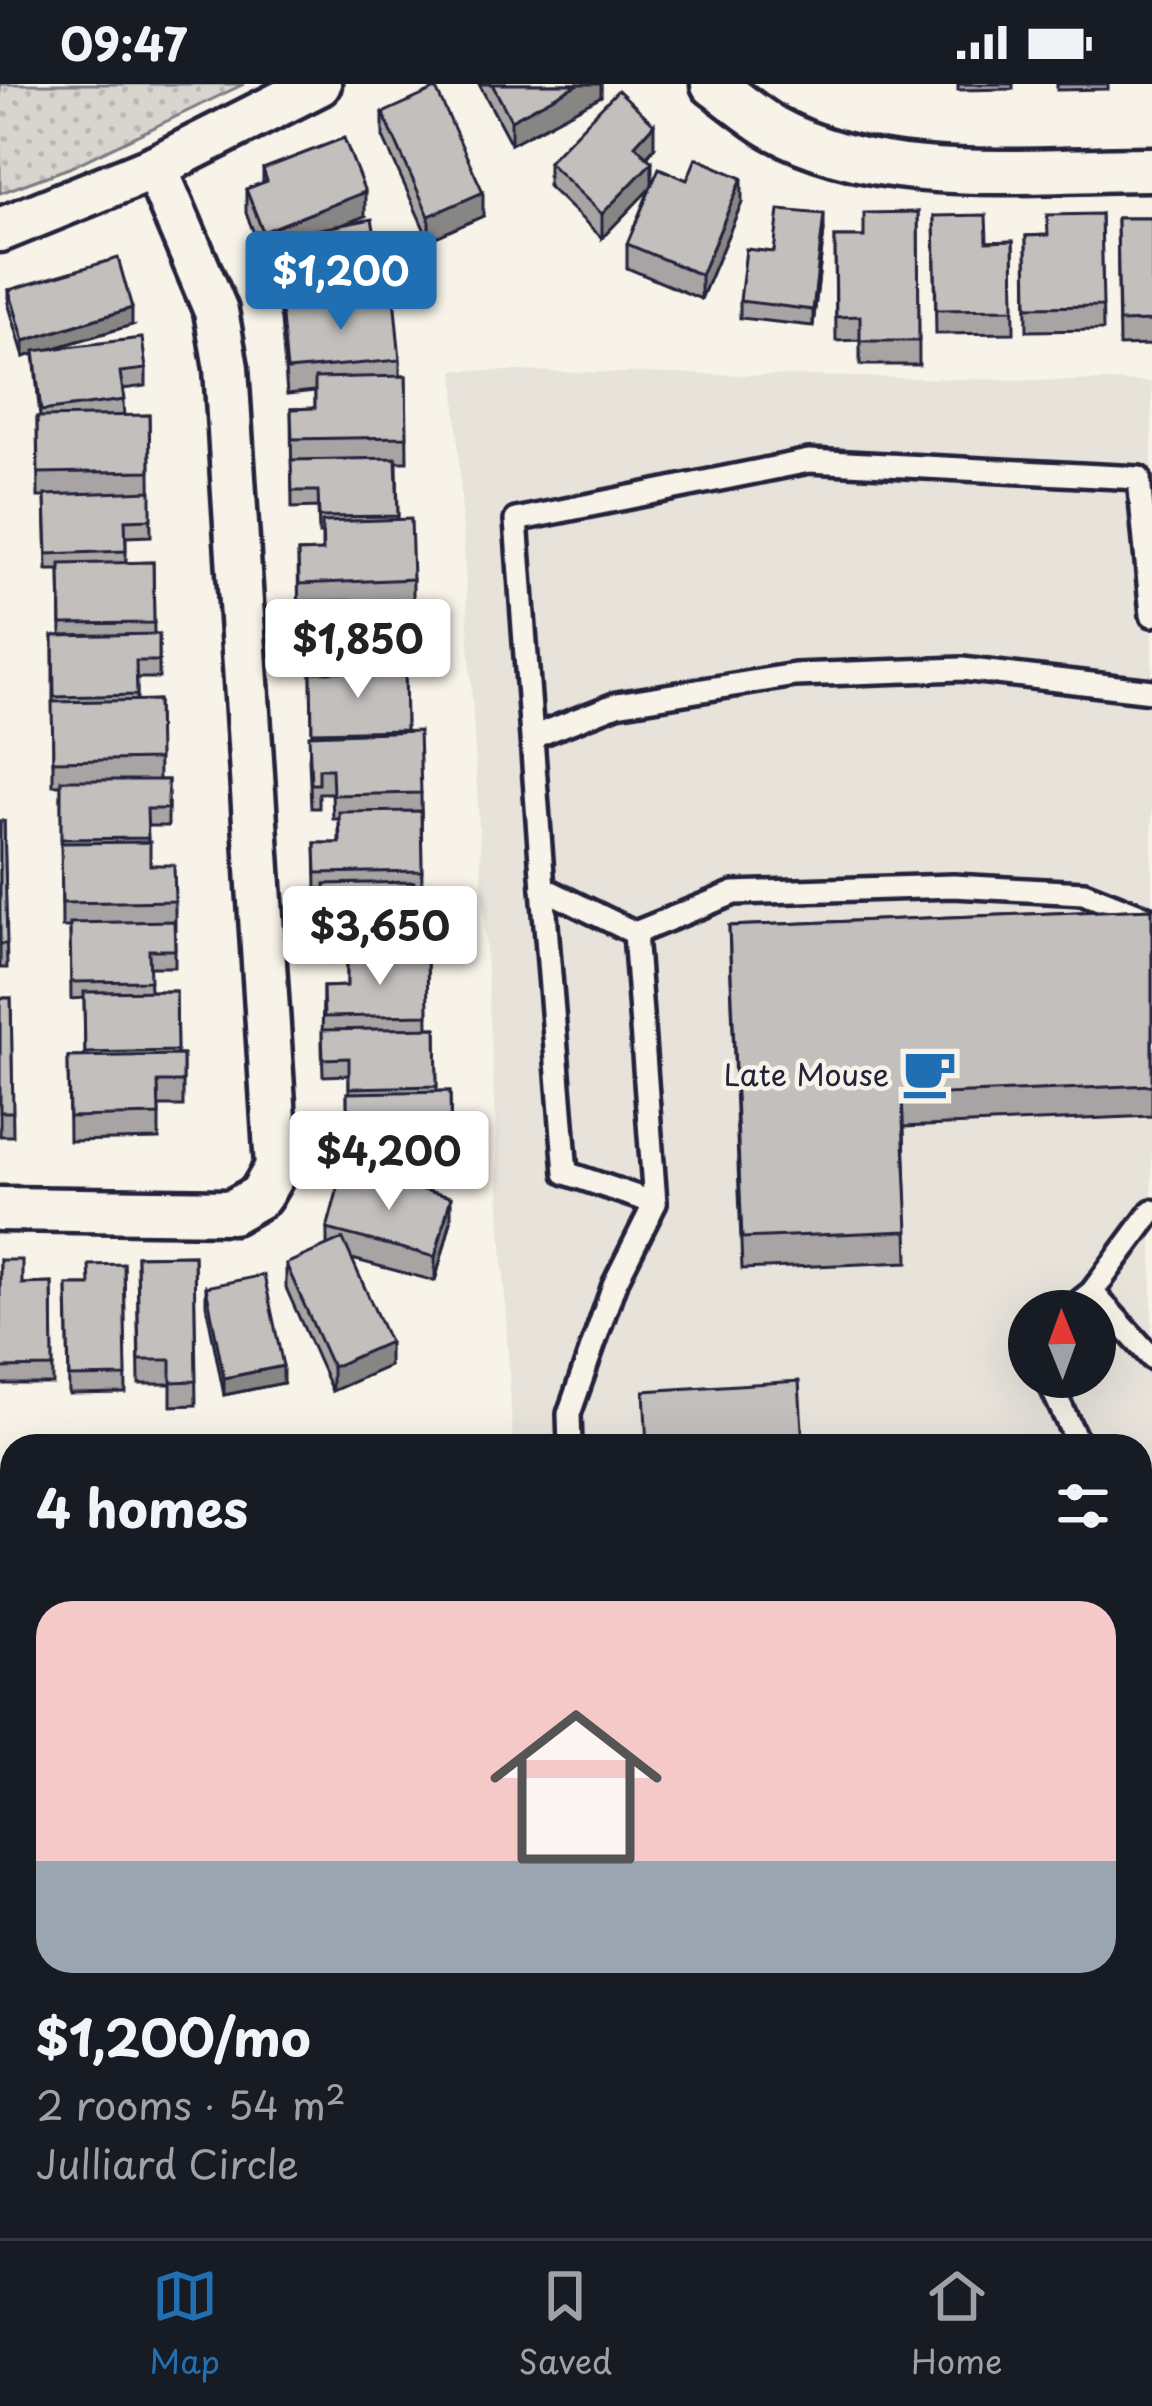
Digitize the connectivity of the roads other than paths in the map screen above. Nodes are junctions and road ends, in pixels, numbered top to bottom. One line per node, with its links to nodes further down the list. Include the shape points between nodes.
1 (320, 84): 3 (street)
2 (713, 84): 4 (street, via 772,127 878,161 940,169)
3 (154, 167): 5 (street); 13 (street, via 217,311 226,368 277,1167 260,1196 232,1212)
4 (1152, 169)
5 (0, 230)
6 (1152, 615): 8 (lane, via 1139,478 809,460 517,520)
7 (1152, 691): 8 (lane, via 962,669 795,675 616,704)
8 (532, 737): 9 (lane)
9 (543, 888): 11 (lane); 12 (lane, via 566,1173)
10 (1152, 920): 11 (lane, via 1084,893 953,886 734,893)
11 (635, 933): 12 (lane)
12 (655, 1203): 19 (lane, via 614,1285 569,1414)
13 (0, 1209)
14 (1152, 1211): 15 (lane)
15 (1093, 1290)
16 (1116, 1318): 17 (lane)
17 (1152, 1358)
18 (1057, 1398): 20 (lane)
19 (570, 1434)
20 (1073, 1434)

